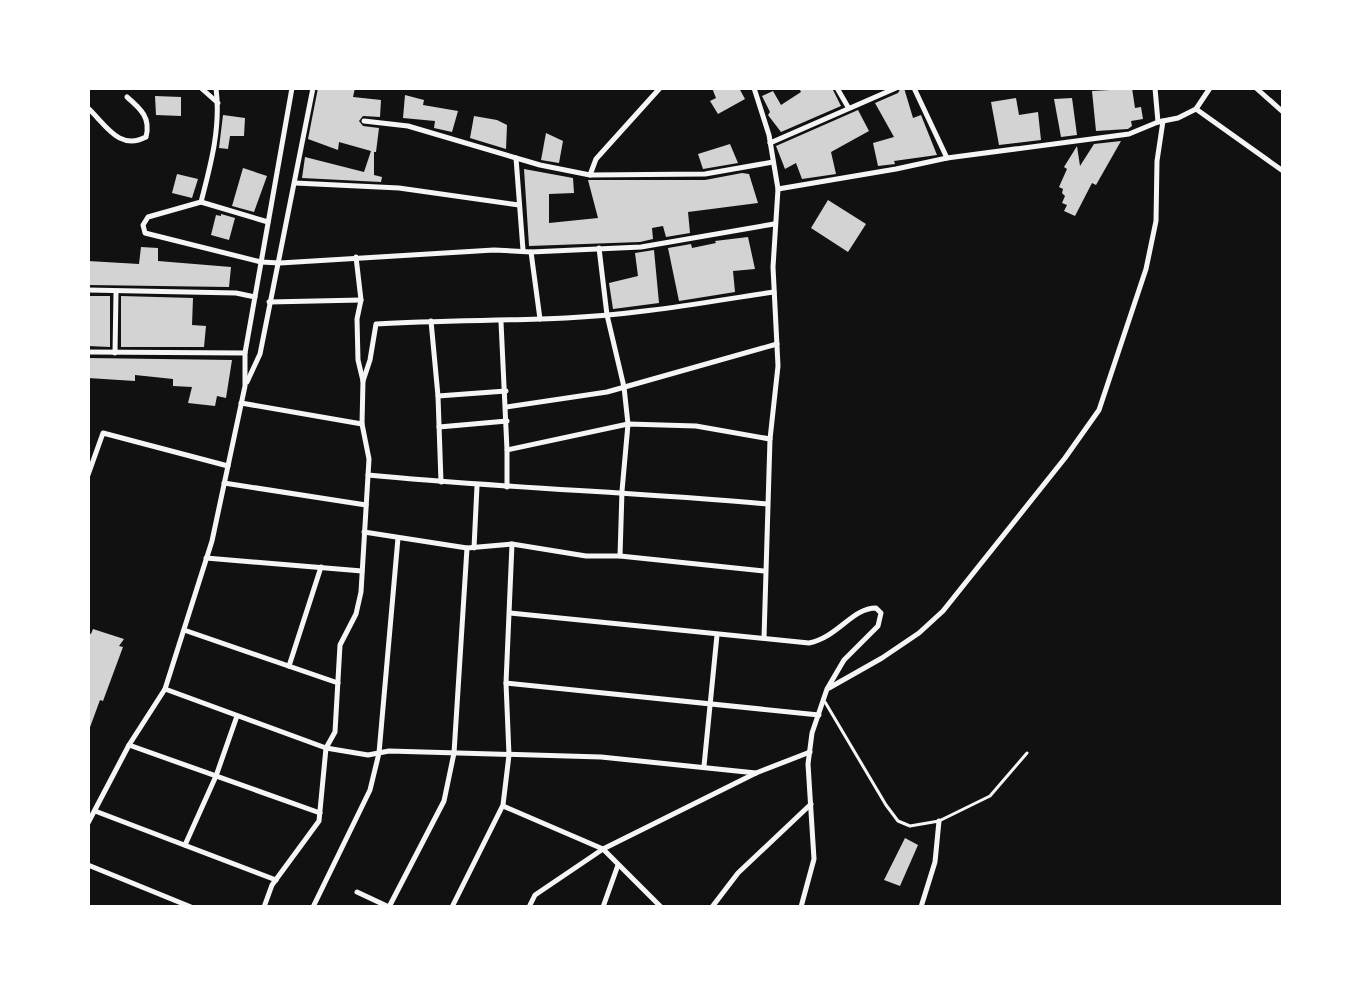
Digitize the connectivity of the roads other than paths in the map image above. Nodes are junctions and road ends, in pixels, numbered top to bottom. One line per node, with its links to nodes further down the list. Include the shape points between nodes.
1 (201, 88): 14 (street)
2 (216, 88): 14 (street)
3 (292, 88): 31 (street)
4 (313, 88): 27 (street)
5 (660, 88): 26 (street, via 596,159)
6 (837, 88): 15 (street)
7 (896, 88): 15 (street)
8 (914, 88): 23 (street)
9 (1155, 88): 20 (street)
10 (1210, 88): 17 (street)
11 (1256, 88): 18 (street)
12 (756, 89): 21 (street)
13 (127, 97): 16 (street, via 145,113 146,137 136,142 117,137)
14 (218, 103): 29 (street, via 215,148)
15 (848, 107): 21 (street)
16 (88, 108)
17 (1196, 109): 20 (street); 25 (street)
18 (1283, 112)
19 (364, 121): 22 (street, via 408,126)
20 (1161, 121): 23 (street, via 1129,134); 93 (street, via 1156,221 1146,269 1099,410 943,611 882,658)
21 (770, 143): 24 (street)
22 (516, 158): 26 (street); 30 (street)
23 (947, 158): 28 (street)
24 (773, 162): 26 (street, via 705,174); 28 (street)
25 (1283, 171)
26 (590, 175)
27 (295, 183): 30 (street, via 399,188); 38 (street)
28 (778, 189): 32 (street)
29 (201, 202): 31 (street); 37 (street, via 148,217 145,233)
30 (519, 205): 34 (street)
31 (268, 222): 37 (street)
32 (774, 224): 33 (street, via 641,247); 41 (street)
33 (599, 248): 35 (street); 45 (street)
34 (523, 250): 35 (street); 36 (street)
35 (531, 252): 46 (street)
36 (356, 257): 38 (street); 43 (street)
37 (261, 262): 38 (street); 42 (street)
38 (280, 263): 44 (street)
39 (88, 290): 40 (street)
40 (116, 292): 42 (street); 51 (street)
41 (774, 292): 45 (street); 49 (street)
42 (255, 297): 52 (street)
43 (361, 300): 44 (street); 53 (street, via 358,360)
44 (269, 302): 54 (street, via 260,354)
45 (607, 315): 46 (street); 55 (street)
46 (540, 319): 48 (street)
47 (431, 321): 48 (street); 53 (street, via 376,324); 57 (street)
48 (501, 322): 56 (street)
49 (777, 344): 55 (street); 64 (street)
50 (88, 352): 51 (street)
51 (115, 353): 52 (street)
52 (245, 353): 54 (street)
53 (363, 381): 61 (street)
54 (245, 386): 58 (street)
55 (624, 387): 59 (street); 62 (street)
56 (506, 391): 57 (street); 59 (street)
57 (438, 396): 63 (street)
58 (241, 403): 61 (street); 66 (street)
59 (506, 407): 60 (street)
60 (507, 421): 63 (street); 65 (street)
61 (362, 424): 68 (street)
62 (628, 424): 64 (street, via 696,426); 65 (street); 73 (street)
63 (439, 427): 69 (street)
64 (770, 439): 74 (street)
65 (507, 450): 72 (street)
66 (228, 466): 67 (street, via 103,433); 70 (street)
67 (88, 475)
68 (368, 475): 69 (street); 75 (street)
69 (441, 482): 71 (street)
70 (224, 483): 75 (street); 81 (street)
71 (477, 486): 72 (street); 79 (street)
72 (507, 487): 73 (street)
73 (622, 491): 74 (street); 80 (street)
74 (767, 504): 84 (street)
75 (366, 505): 76 (street)
76 (364, 532): 77 (street); 83 (street)
77 (398, 538): 79 (street); 101 (street)
78 (512, 544): 79 (street); 80 (street); 85 (street)
79 (470, 548): 102 (street)
80 (620, 556): 84 (street)
81 (206, 558): 82 (street); 86 (street)
82 (321, 567): 83 (street); 89 (street)
83 (362, 571): 90 (street, via 356,614 340,645)
84 (764, 571): 88 (street)
85 (510, 613): 87 (street); 91 (street)
86 (183, 630): 89 (street); 92 (street)
87 (717, 635): 88 (street); 95 (street)
88 (764, 638): 93 (street, via 825,640 865,608 876,608 881,613 878,626 844,660)
89 (289, 666): 90 (street)
90 (338, 683): 99 (street, via 335,732)
91 (506, 683): 95 (street); 104 (street)
92 (165, 689): 97 (street); 98 (street)
93 (827, 689): 94 (street)
94 (823, 698): 96 (street); 112 (lane, via 898,821 910,826)
95 (710, 704): 96 (street); 105 (street)
96 (819, 715): 100 (street)
97 (237, 716): 99 (street); 107 (street)
98 (129, 745): 107 (street); 110 (street)
99 (326, 748): 101 (street); 111 (street)
100 (810, 752): 106 (street); 108 (street)
101 (379, 753): 102 (street); 124 (street, via 370,790)
102 (454, 753): 104 (street); 125 (street, via 444,801)
103 (1027, 753): 112 (lane, via 990,796)
104 (509, 755): 105 (street); 109 (street)
105 (704, 766): 106 (street)
106 (756, 773): 115 (street)
107 (216, 776): 111 (street); 114 (street)
108 (812, 803): 130 (street, via 738,873); 131 (street, via 814,859)
109 (503, 805): 115 (street); 126 (street)
110 (95, 811): 113 (street); 114 (street)
111 (320, 813): 118 (street)
112 (939, 821): 132 (street, via 935,862)
113 (88, 823)
114 (185, 845): 118 (street)
115 (603, 849): 117 (street); 127 (street, via 535,895)
116 (88, 865): 120 (street)
117 (618, 865): 128 (street); 129 (street)
118 (276, 880): 123 (street)
119 (357, 892): 125 (street)
120 (172, 899): 121 (street); 122 (street)
121 (171, 907)
122 (191, 907)
123 (264, 907)
124 (313, 907)
125 (389, 907)
126 (452, 907)
127 (529, 907)
128 (603, 907)
129 (661, 907)
130 (712, 907)
131 (801, 907)
132 (921, 907)

